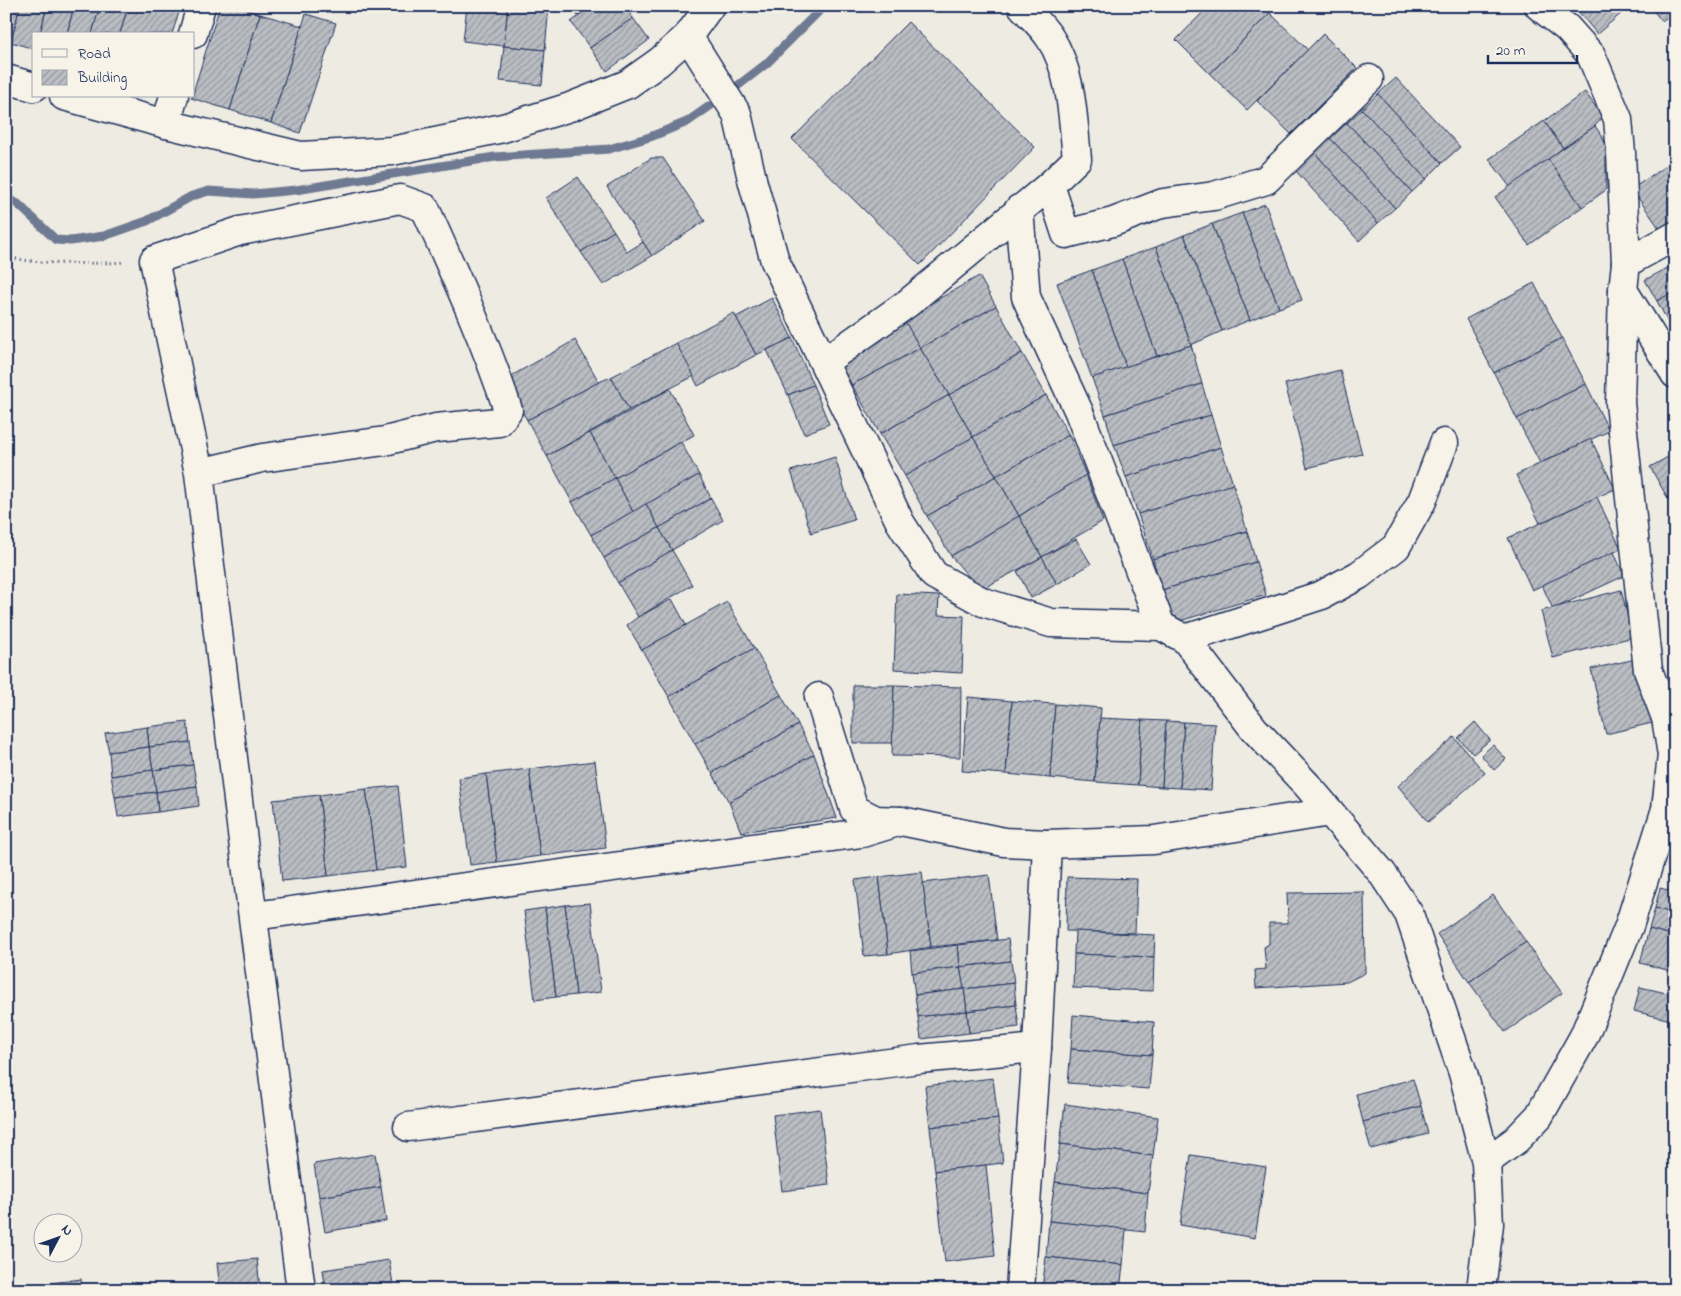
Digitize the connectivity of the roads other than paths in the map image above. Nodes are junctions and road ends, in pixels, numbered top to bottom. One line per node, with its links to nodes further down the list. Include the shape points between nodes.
1 (201, 6): 5 (street)
2 (710, 6): 6 (street)
3 (1022, 6): 13 (street, via 1050,37 1058,52 1072,107 1077,159)
4 (1539, 6): 16 (street, via 1567,28 1591,54 1618,119)
5 (194, 32)
6 (688, 36): 12 (street, via 628,84 570,107 503,128 392,151 301,156); 18 (street, via 737,114 775,261)
7 (6, 79): 9 (street)
8 (1369, 79): 13 (street, via 1266,180 1214,196 1162,203 1113,222 1066,234)
9 (32, 86)
10 (71, 98): 12 (street)
11 (173, 98): 12 (street)
12 (166, 124)
13 (1050, 185): 14 (street)
14 (1019, 209): 18 (street, via 908,302); 22 (street, via 1026,298 1082,420)
15 (1675, 236): 16 (street)
16 (1626, 263): 17 (street)
17 (1623, 290): 19 (street); 27 (street, via 1620,403 1648,670 1666,718 1672,755 1666,809)
18 (824, 362): 22 (street, via 900,522 934,575 983,602 1051,623)
19 (1675, 374)
20 (1444, 443): 23 (street, via 1422,501 1396,547 1359,575 1322,595)
21 (199, 473): 21 (street, via 154,260 240,231 400,199 425,208 483,338 508,410 499,422 436,428 385,441 262,458); 29 (street)
22 (1161, 626): 23 (street)
23 (1185, 640): 25 (street, via 1254,729)
24 (819, 696): 26 (street, via 854,809 876,820)
25 (1330, 812): 28 (street, via 1154,840); 32 (street, via 1382,873 1409,914 1463,1073)
26 (901, 821): 28 (street, via 1004,842); 29 (street, via 862,833)
27 (1667, 833): 32 (street, via 1584,1036 1539,1116 1516,1140)
28 (1046, 844): 30 (street)
29 (254, 916): 33 (street)
30 (1037, 1048): 31 (street, via 919,1060); 34 (street)
31 (408, 1127)
32 (1486, 1162): 35 (street, via 1489,1224)
33 (301, 1290)
34 (1020, 1290)
35 (1481, 1290)

